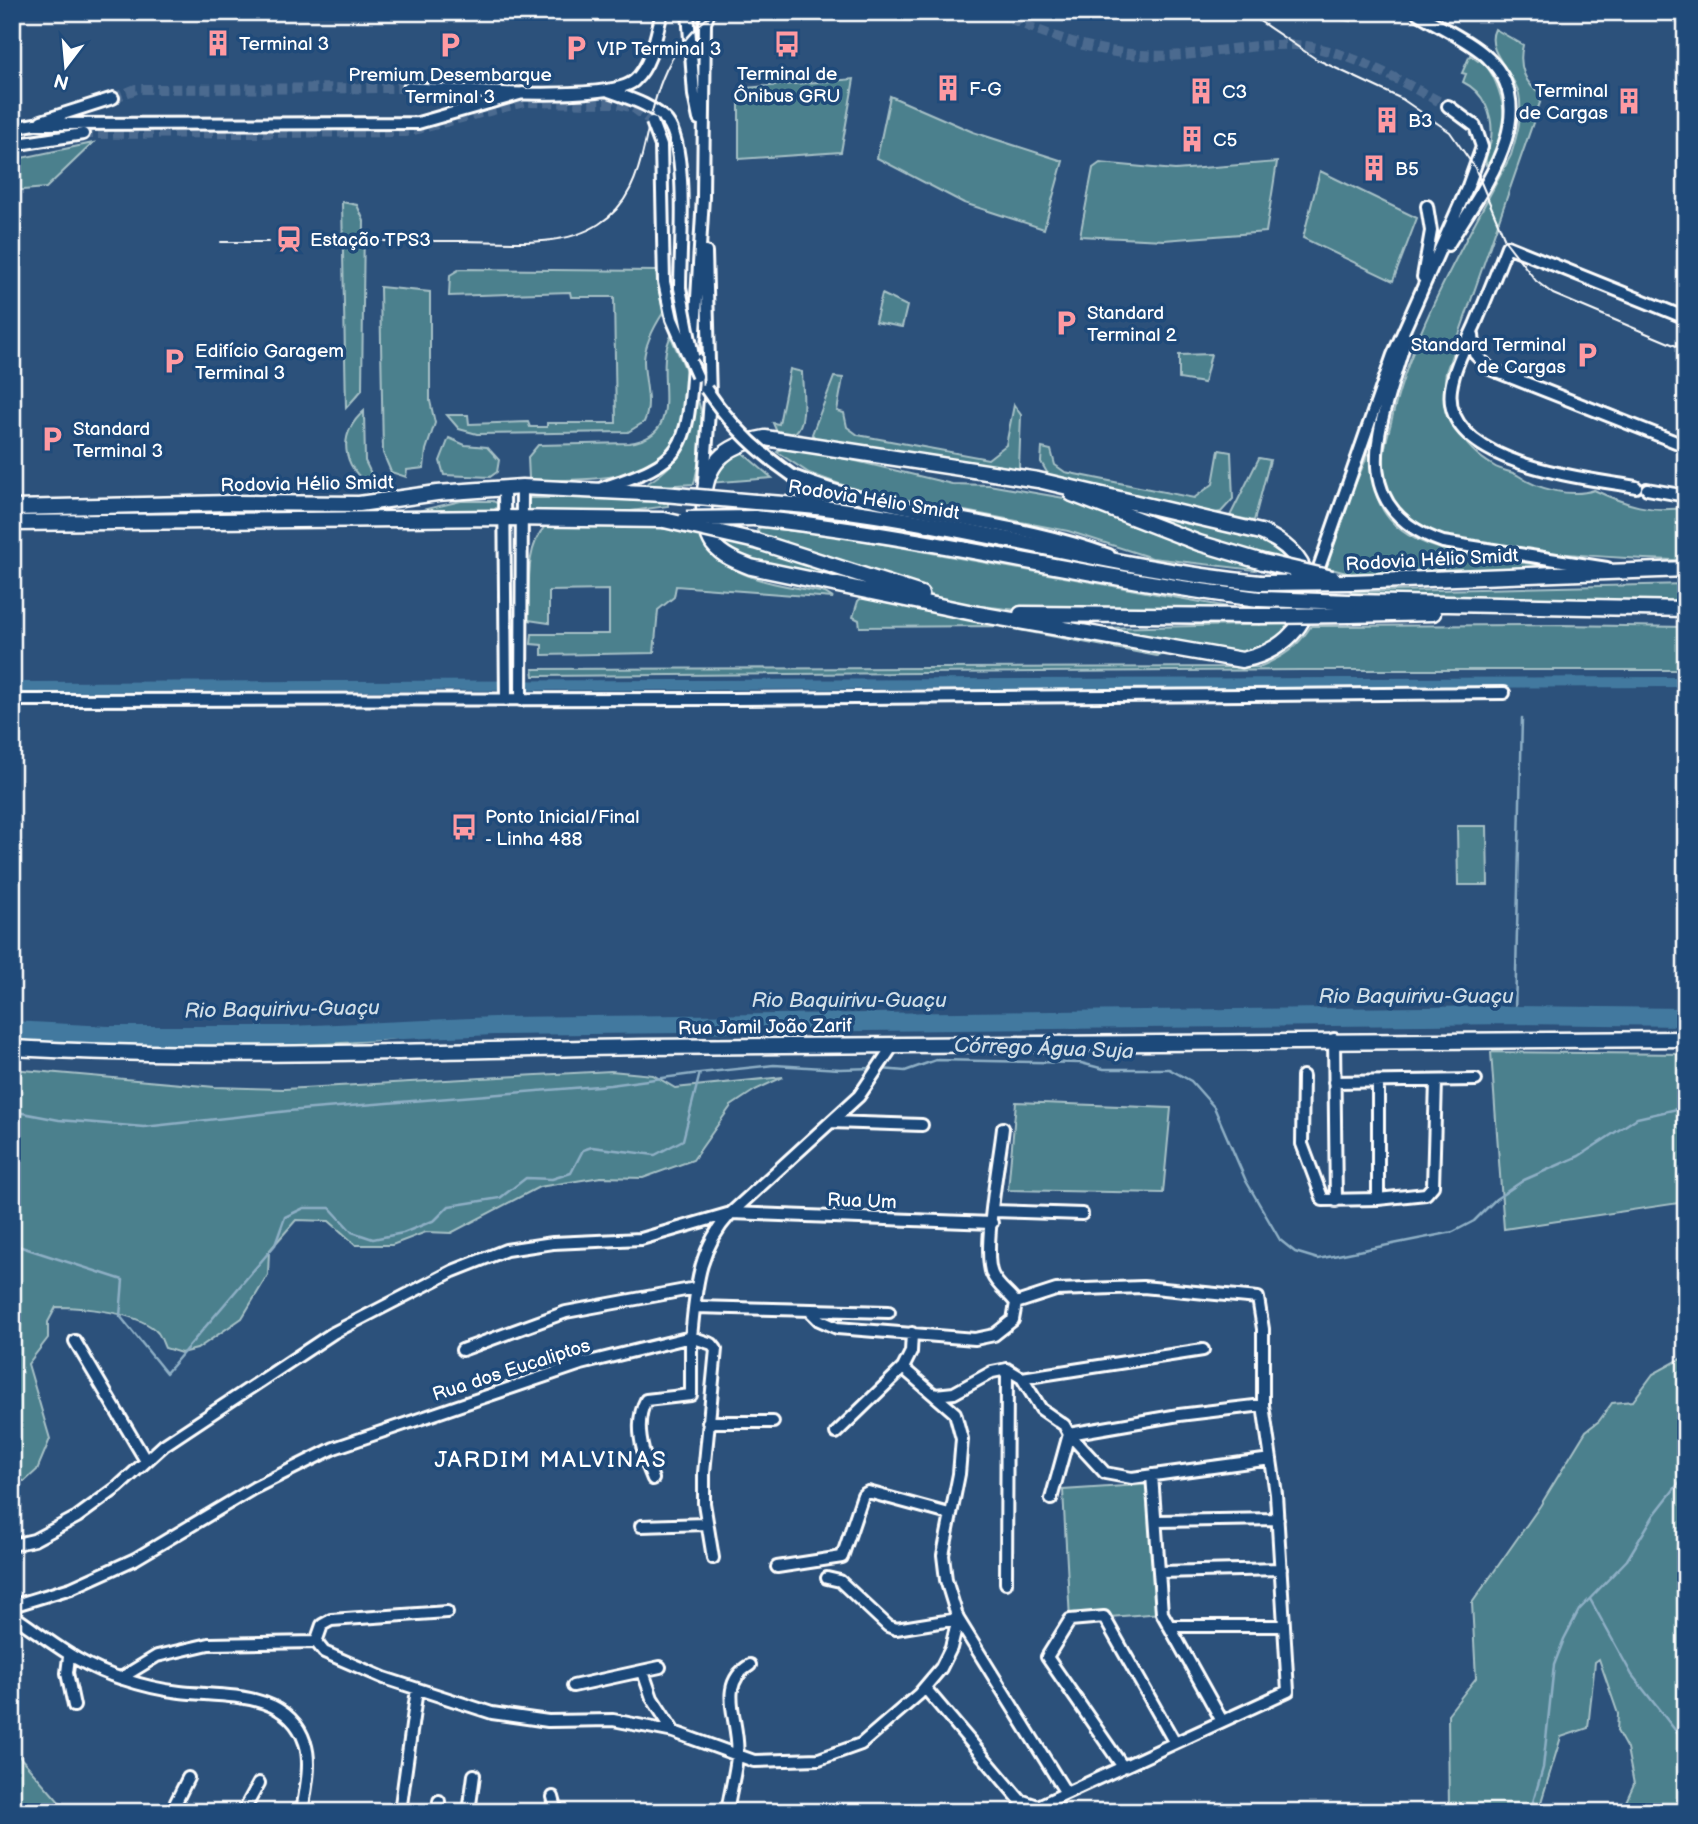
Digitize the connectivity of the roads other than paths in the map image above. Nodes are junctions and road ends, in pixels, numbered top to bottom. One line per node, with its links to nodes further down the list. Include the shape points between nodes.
1 (662, 12): 6 (street, via 644,69 629,84)
2 (688, 12): 14 (street, via 694,95)
3 (709, 12): 14 (street, via 705,23)
4 (1416, 12): 18 (street, via 1488,57 1505,83 1510,119 1497,162)
5 (409, 88): 7 (street)
6 (609, 91): 7 (street); 24 (street, bridge, via 667,121 678,147 680,288)
7 (523, 93): 11 (street, via 404,124)
8 (113, 98): 11 (street)
9 (1448, 106): 18 (street, via 1475,126 1482,147)
10 (652, 122): 24 (street, bridge, via 661,146 668,304)
11 (36, 124): 12 (street)
12 (12, 128)
13 (83, 134): 15 (street)
14 (704, 142): 16 (street)
15 (12, 145)
16 (703, 197): 27 (street, via 710,334); 30 (street, via 686,430 661,466)
17 (1427, 206): 19 (street, via 1432,231)
18 (1426, 282): 19 (street)
19 (1418, 299): 39 (street, via 1378,439 1378,486 1388,506 1403,523 1443,542); 41 (street, via 1370,414)
20 (1686, 318): 21 (street, via 1507,246)
21 (1475, 325): 22 (street, via 1472,348); 23 (street)
22 (1479, 362): 23 (street); 25 (street)
23 (1454, 374): 31 (street, via 1450,399 1461,424 1495,455 1532,467)
24 (697, 376): 37 (street, bridge, via 736,429 793,476 870,502 1058,539)
25 (1686, 446)
26 (1038, 480): 27 (main road, via 765,438 734,446); 40 (main road, bridge, via 1134,520 1263,562); 41 (main road, via 1240,526 1277,539 1300,561)
27 (704, 481): 44 (main road, via 709,535 731,558 751,567)
28 (522, 486): 29 (main road, Rodovia Hélio Smidt); 30 (main road, Rodovia Hélio Smidt); 34 (street)
29 (504, 488): 32 (main road, Rodovia Hélio Smidt, via 359,505); 33 (street)
30 (599, 489): 37 (main road, Rodovia Hélio Smidt, bridge, via 843,509)
31 (1686, 496)
32 (12, 508)
33 (503, 518): 34 (main road, Rodovia Hélio Smidt); 36 (main road, Rodovia Hélio Smidt); 47 (street)
34 (522, 518): 35 (main road, Rodovia Hélio Smidt); 46 (street)
35 (664, 520): 42 (main road, Rodovia Hélio Smidt, bridge, via 755,518 827,525 1166,587); 44 (main road, bridge, via 755,541)
36 (12, 523)
37 (1138, 566): 40 (main road, Rodovia Hélio Smidt, bridge, via 1260,583)
38 (1686, 569): 39 (main road, Rodovia Hélio Smidt)
39 (1620, 570): 40 (main road, Rodovia Hélio Smidt)
40 (1350, 582)
41 (1309, 598): 44 (main road, via 1292,637 1271,653 1242,660)
42 (1350, 608): 43 (main road, Rodovia Hélio Smidt); 44 (main road, bridge, via 1258,616)
43 (1686, 609)
44 (978, 614)
45 (1504, 693): 46 (street)
46 (520, 694): 47 (street)
47 (506, 695): 48 (street)
48 (12, 700)
49 (1334, 1039): 50 (main road, Rua Jamil João Zarif); 51 (main road, Rua Jamil João Zarif); 56 (street)
50 (1686, 1039)
51 (894, 1044): 52 (main road, Rua Jamil João Zarif, via 285,1055); 58 (street, via 872,1080)
52 (12, 1048)
53 (1303, 1076): 62 (street, via 1304,1153 1323,1200)
54 (1476, 1080): 55 (street)
55 (1436, 1081): 57 (street); 61 (street, via 1433,1186 1426,1194)
56 (1334, 1082): 57 (street); 62 (street)
57 (1378, 1082): 61 (street)
58 (831, 1122): 59 (street); 64 (street)
59 (922, 1125)
60 (1003, 1128): 63 (street)
61 (1378, 1199): 62 (street)
62 (1336, 1201)
63 (993, 1211): 65 (street); 66 (street)
64 (731, 1213): 66 (street, Rua Um); 67 (street, via 706,1249); 87 (street, via 641,1239 506,1250 453,1271 333,1333)
65 (1083, 1214)
66 (992, 1223): 68 (street, via 990,1269)
67 (696, 1288): 69 (street); 75 (street, via 566,1312)
68 (1016, 1303): 72 (street, via 1013,1320 994,1335 975,1339); 81 (street, via 1046,1292 1143,1287 1258,1298 1263,1329)
69 (695, 1307): 70 (street); 73 (street)
70 (809, 1310): 71 (street); 72 (street, via 837,1328)
71 (889, 1312)
72 (912, 1333): 77 (street, via 911,1352)
73 (691, 1337): 82 (street, via 716,1349); 89 (street, via 691,1395 646,1400 642,1408 643,1455); 103 (street, Rua dos Eucaliptos, via 581,1364 334,1448 254,1488 135,1559 71,1588)
74 (75, 1341): 87 (street)
75 (462, 1350)
76 (1203, 1350): 79 (street)
77 (903, 1368): 80 (street); 84 (street)
78 (1007, 1369): 79 (street); 80 (street, via 954,1393); 102 (street)
79 (1022, 1378): 85 (street, via 1041,1409)
80 (935, 1395): 91 (street, via 955,1413 962,1439 960,1474)
81 (1263, 1405): 85 (street); 86 (street)
82 (708, 1422): 83 (street); 94 (street)
83 (773, 1422)
84 (836, 1433)
85 (1069, 1434): 88 (street, via 1105,1473 1132,1478); 90 (street)
86 (1271, 1458): 88 (street); 92 (street)
87 (146, 1461): 96 (street, via 77,1517 34,1540)
88 (1152, 1475): 93 (street)
89 (653, 1479)
90 (1051, 1499)
91 (949, 1514): 98 (street, via 867,1492 842,1557); 106 (street, via 944,1568)
92 (1278, 1519): 93 (street); 99 (street)
93 (1157, 1521): 100 (street)
94 (706, 1524): 95 (street); 97 (street)
95 (641, 1526)
96 (12, 1545)
97 (713, 1558)
98 (777, 1567)
99 (1281, 1569): 100 (street); 108 (street)
100 (1160, 1572): 107 (street, via 1162,1613)
101 (827, 1578): 106 (street, via 840,1580 896,1629)
102 (1006, 1583)
103 (12, 1606)
104 (447, 1612): 109 (street, via 331,1620 322,1625)
105 (12, 1615): 110 (street)
106 (958, 1619): 116 (street, via 951,1648); 127 (street)
107 (1169, 1626): 108 (street); 119 (street)
108 (1284, 1626): 119 (street, via 1288,1691)
109 (316, 1642): 114 (street, via 209,1644 156,1656); 117 (street, via 324,1652)
110 (69, 1657): 114 (street); 118 (street, via 67,1673)
111 (750, 1665): 122 (street, via 732,1682)
112 (660, 1667): 113 (street)
113 (643, 1672): 115 (street); 120 (street, via 652,1698)
114 (121, 1678): 131 (street, via 177,1692 254,1700 287,1713 306,1744)
115 (573, 1686)
116 (925, 1688): 122 (street, via 861,1744 843,1752 788,1762 754,1761); 127 (street, via 1020,1800 1038,1806)
117 (417, 1689): 120 (street, via 492,1713 548,1721 613,1720); 132 (street)
118 (74, 1706)
119 (1222, 1721): 121 (street)
120 (674, 1732): 122 (street)
121 (1175, 1743): 123 (street); 123 (street, via 1104,1617 1070,1620 1047,1657)
122 (738, 1755): 135 (street)
123 (1123, 1767): 127 (street)
124 (474, 1775): 133 (street)
125 (188, 1778): 129 (street)
126 (259, 1783): 130 (street)
127 (1066, 1793)
128 (553, 1797): 134 (street)
129 (171, 1812)
130 (243, 1812)
131 (302, 1812)
132 (400, 1812)
133 (469, 1812)
134 (557, 1812)
135 (727, 1812)

